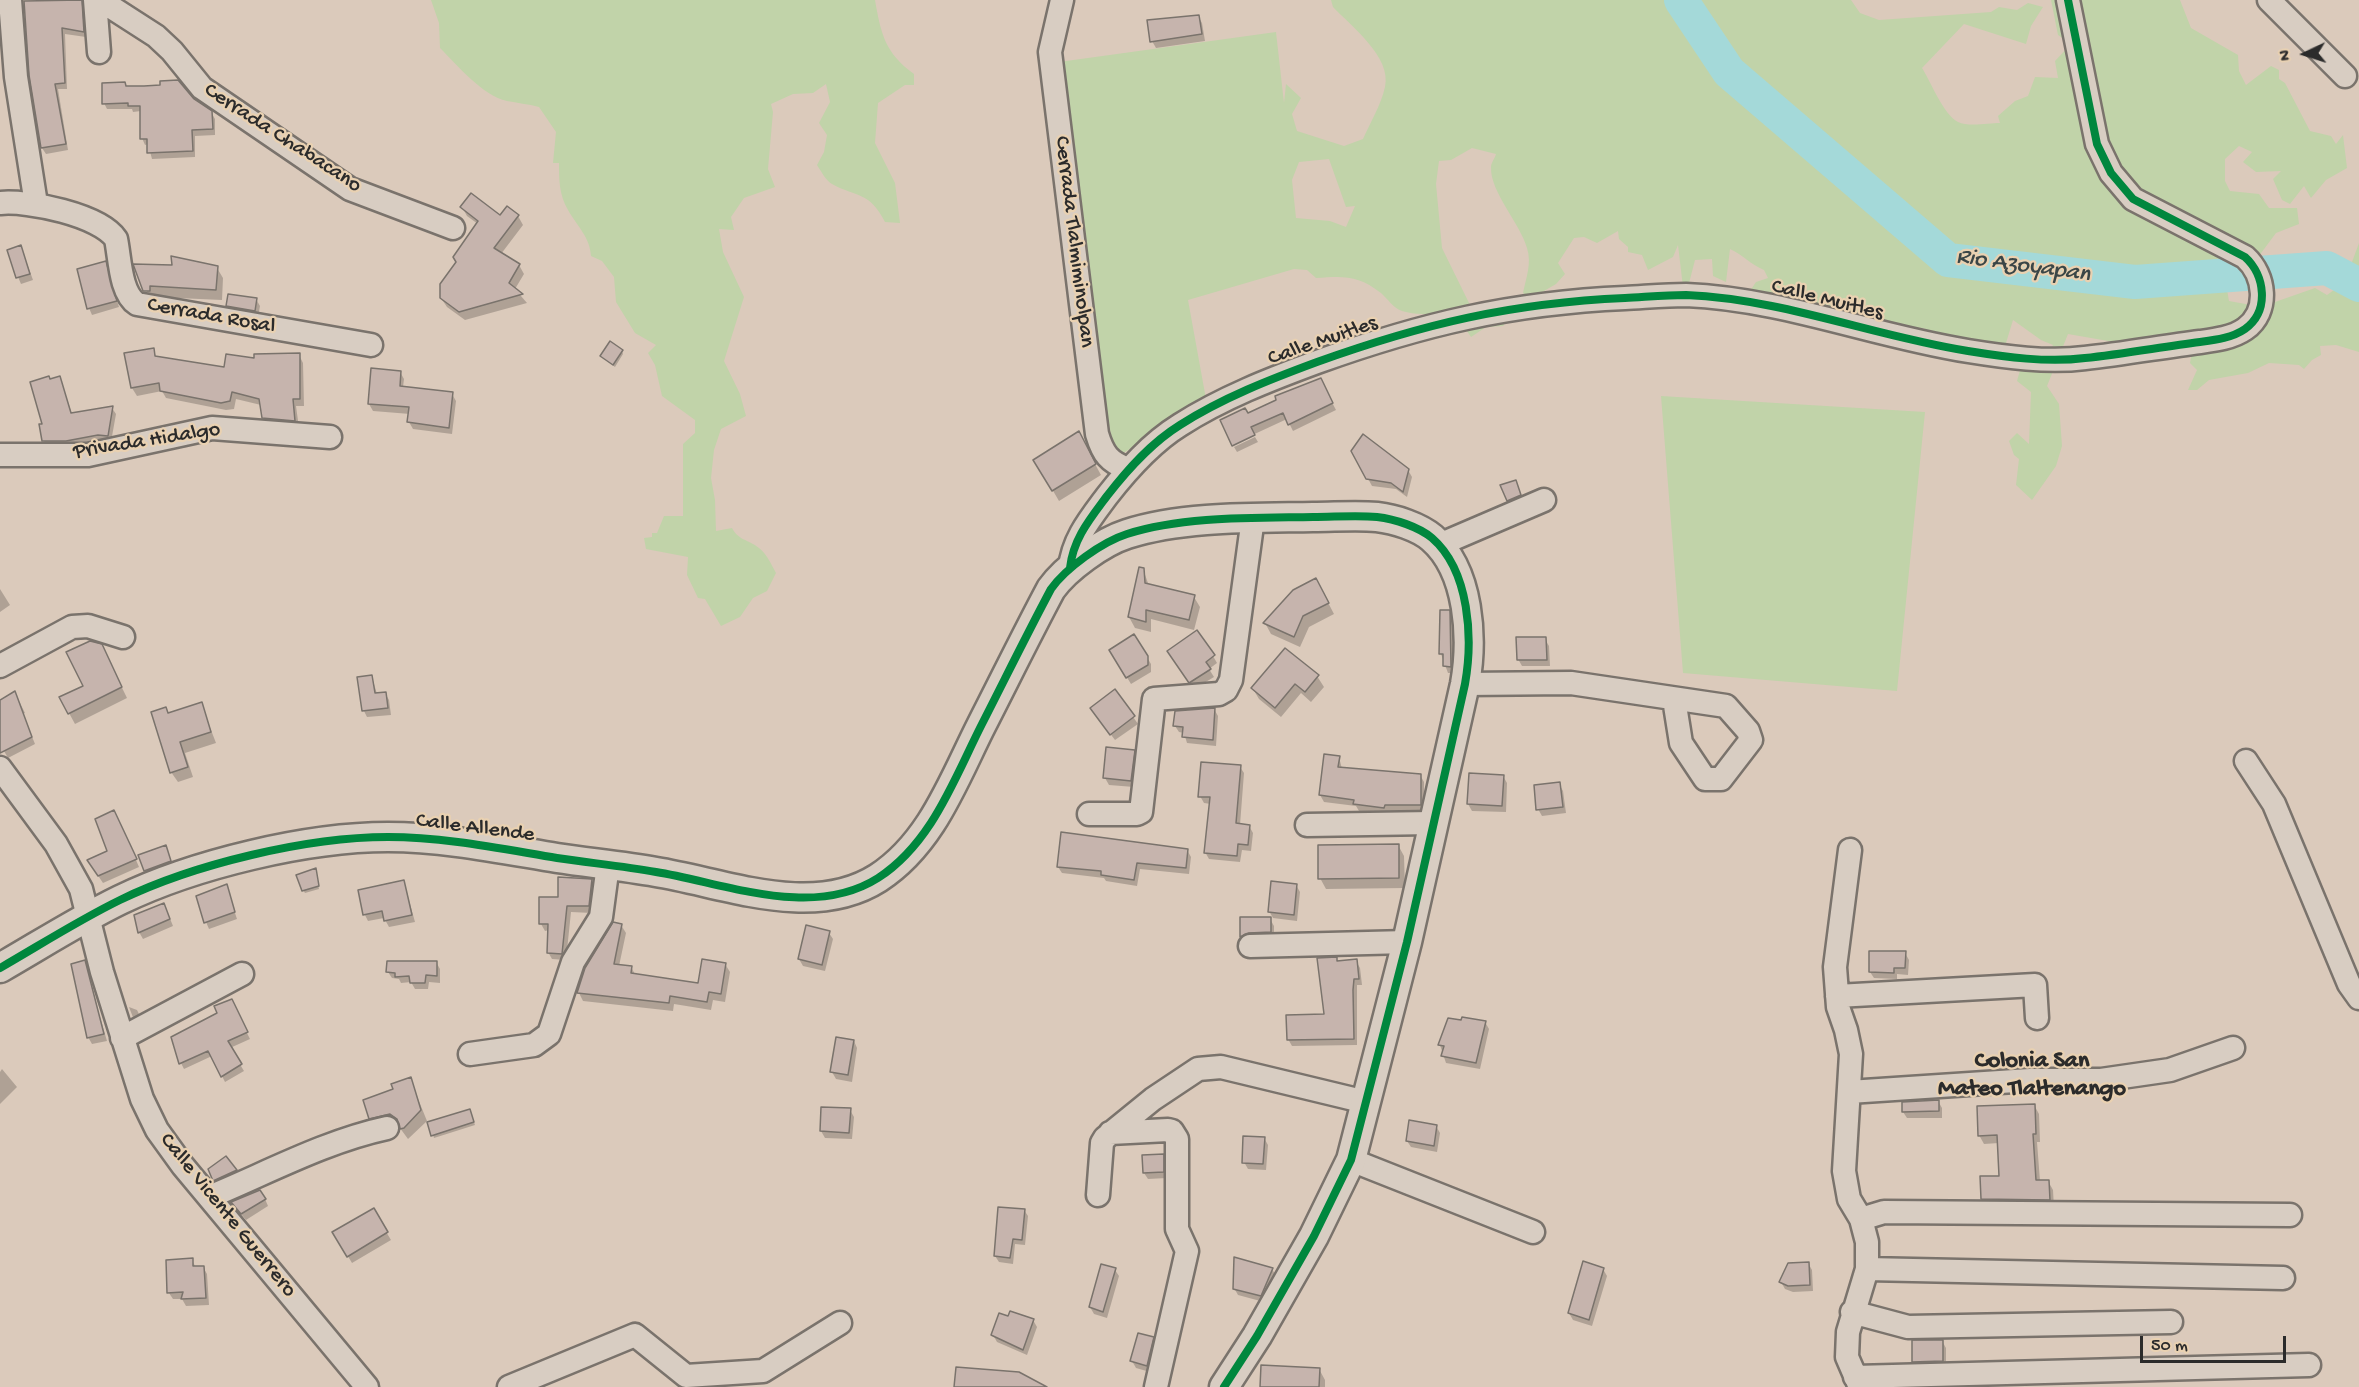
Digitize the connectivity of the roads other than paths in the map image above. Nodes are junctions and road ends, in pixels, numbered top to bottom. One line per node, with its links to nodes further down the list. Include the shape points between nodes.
1 (10, 0): 10 (street, via 16,77)
2 (95, 0): 7 (street)
3 (100, 0): 11 (street, Cerrada Chabacano, via 156,36 202,88 350,189)
4 (1062, 0): 15 (street, Cerrada Tlalmiminolpan, via 1050,52 1097,434 1111,463)
5 (2068, 0): 15 (street, Calle Muitles, via 2097,144 2111,173 2133,199 2252,264 2262,283 2261,300 2256,318 2245,329 2223,339 2083,359 2056,359 1970,352 1758,302 1684,295 1519,306 1420,328 1274,378 1179,425)
6 (2269, 0): 8 (street)
7 (99, 52)
8 (2345, 76)
9 (0, 203): 10 (street, Cerrada Rosal)
10 (36, 204): 12 (street, Cerrada Rosal, via 111,232 116,239 126,290 137,304)
11 (453, 228)
12 (371, 345)
13 (330, 437): 14 (street, Privada Hidalgo, via 212,428 88,454)
14 (0, 455)
15 (1128, 469): 19 (street, Calle Muitles, via 1085,526 1072,552)
16 (1544, 500): 18 (street)
17 (1253, 518): 18 (street, Calle Allende, via 1377,517 1414,527); 19 (street, Calle Allende, via 1128,534); 26 (street, via 1231,680 1226,690 1219,694 1154,699 1141,812)
18 (1439, 545): 22 (street, via 1459,582 1468,618)
19 (1070, 568): 30 (street, Calle Allende, via 1051,589 934,820 876,879 839,892 789,897)
20 (123, 637): 21 (street, via 88,626 72,627)
21 (0, 666)
22 (1465, 684): 23 (street, via 1571,683); 27 (street)
23 (1674, 699)
24 (2246, 761): 37 (street, via 2274,804 2349,984)
25 (0, 768): 31 (street, Calle Vicente Guerrero, via 56,844 81,889)
26 (1089, 814)
27 (1432, 823): 28 (street); 32 (street)
28 (1307, 825)
29 (1850, 850): 36 (street, via 1835,967)
30 (608, 865): 31 (street, Calle Allende, via 438,841 350,838 284,848 175,877); 41 (street, via 601,917 573,962 549,1034 534,1044)
31 (87, 917): 34 (street, Calle Allende); 39 (street, Calle Vicente Guerrero)
32 (1407, 942): 33 (street); 43 (street)
33 (1250, 946)
34 (0, 968)
35 (242, 974): 39 (street)
36 (1837, 996): 38 (street, via 2036,985); 42 (street, via 1851,1054)
37 (2359, 998)
38 (2037, 1018)
39 (122, 1038): 48 (street, Calle Vicente Guerrero, via 157,1130)
40 (2233, 1048): 42 (street, via 2170,1070 2101,1080 2030,1080)
41 (470, 1054)
42 (1849, 1092): 50 (street, via 1844,1171 1849,1199)
43 (1365, 1102): 45 (street, via 1212,1067 1198,1069); 46 (street)
44 (387, 1128): 48 (street, via 368,1132)
45 (1110, 1133): 47 (street, via 1102,1143); 61 (street, via 1168,1130 1177,1139 1177,1229 1187,1251)
46 (1351, 1160): 51 (street); 62 (street, via 1314,1236)
47 (1098, 1195)
48 (209, 1197): 59 (street, Calle Vicente Guerrero)
49 (2290, 1215): 50 (street, via 1884,1212)
50 (1861, 1219): 52 (street, via 1867,1242)
51 (1533, 1232)
52 (1867, 1269): 53 (street); 54 (street)
53 (2283, 1278)
54 (1852, 1312): 56 (street, via 1908,1327); 58 (street, via 1847,1357)
55 (840, 1323): 60 (street, via 763,1371 687,1376 635,1335)
56 (2171, 1323)
57 (2309, 1365): 58 (street)
58 (1857, 1382)
59 (367, 1387)
60 (509, 1387)
61 (1156, 1387)
62 (1224, 1387)

